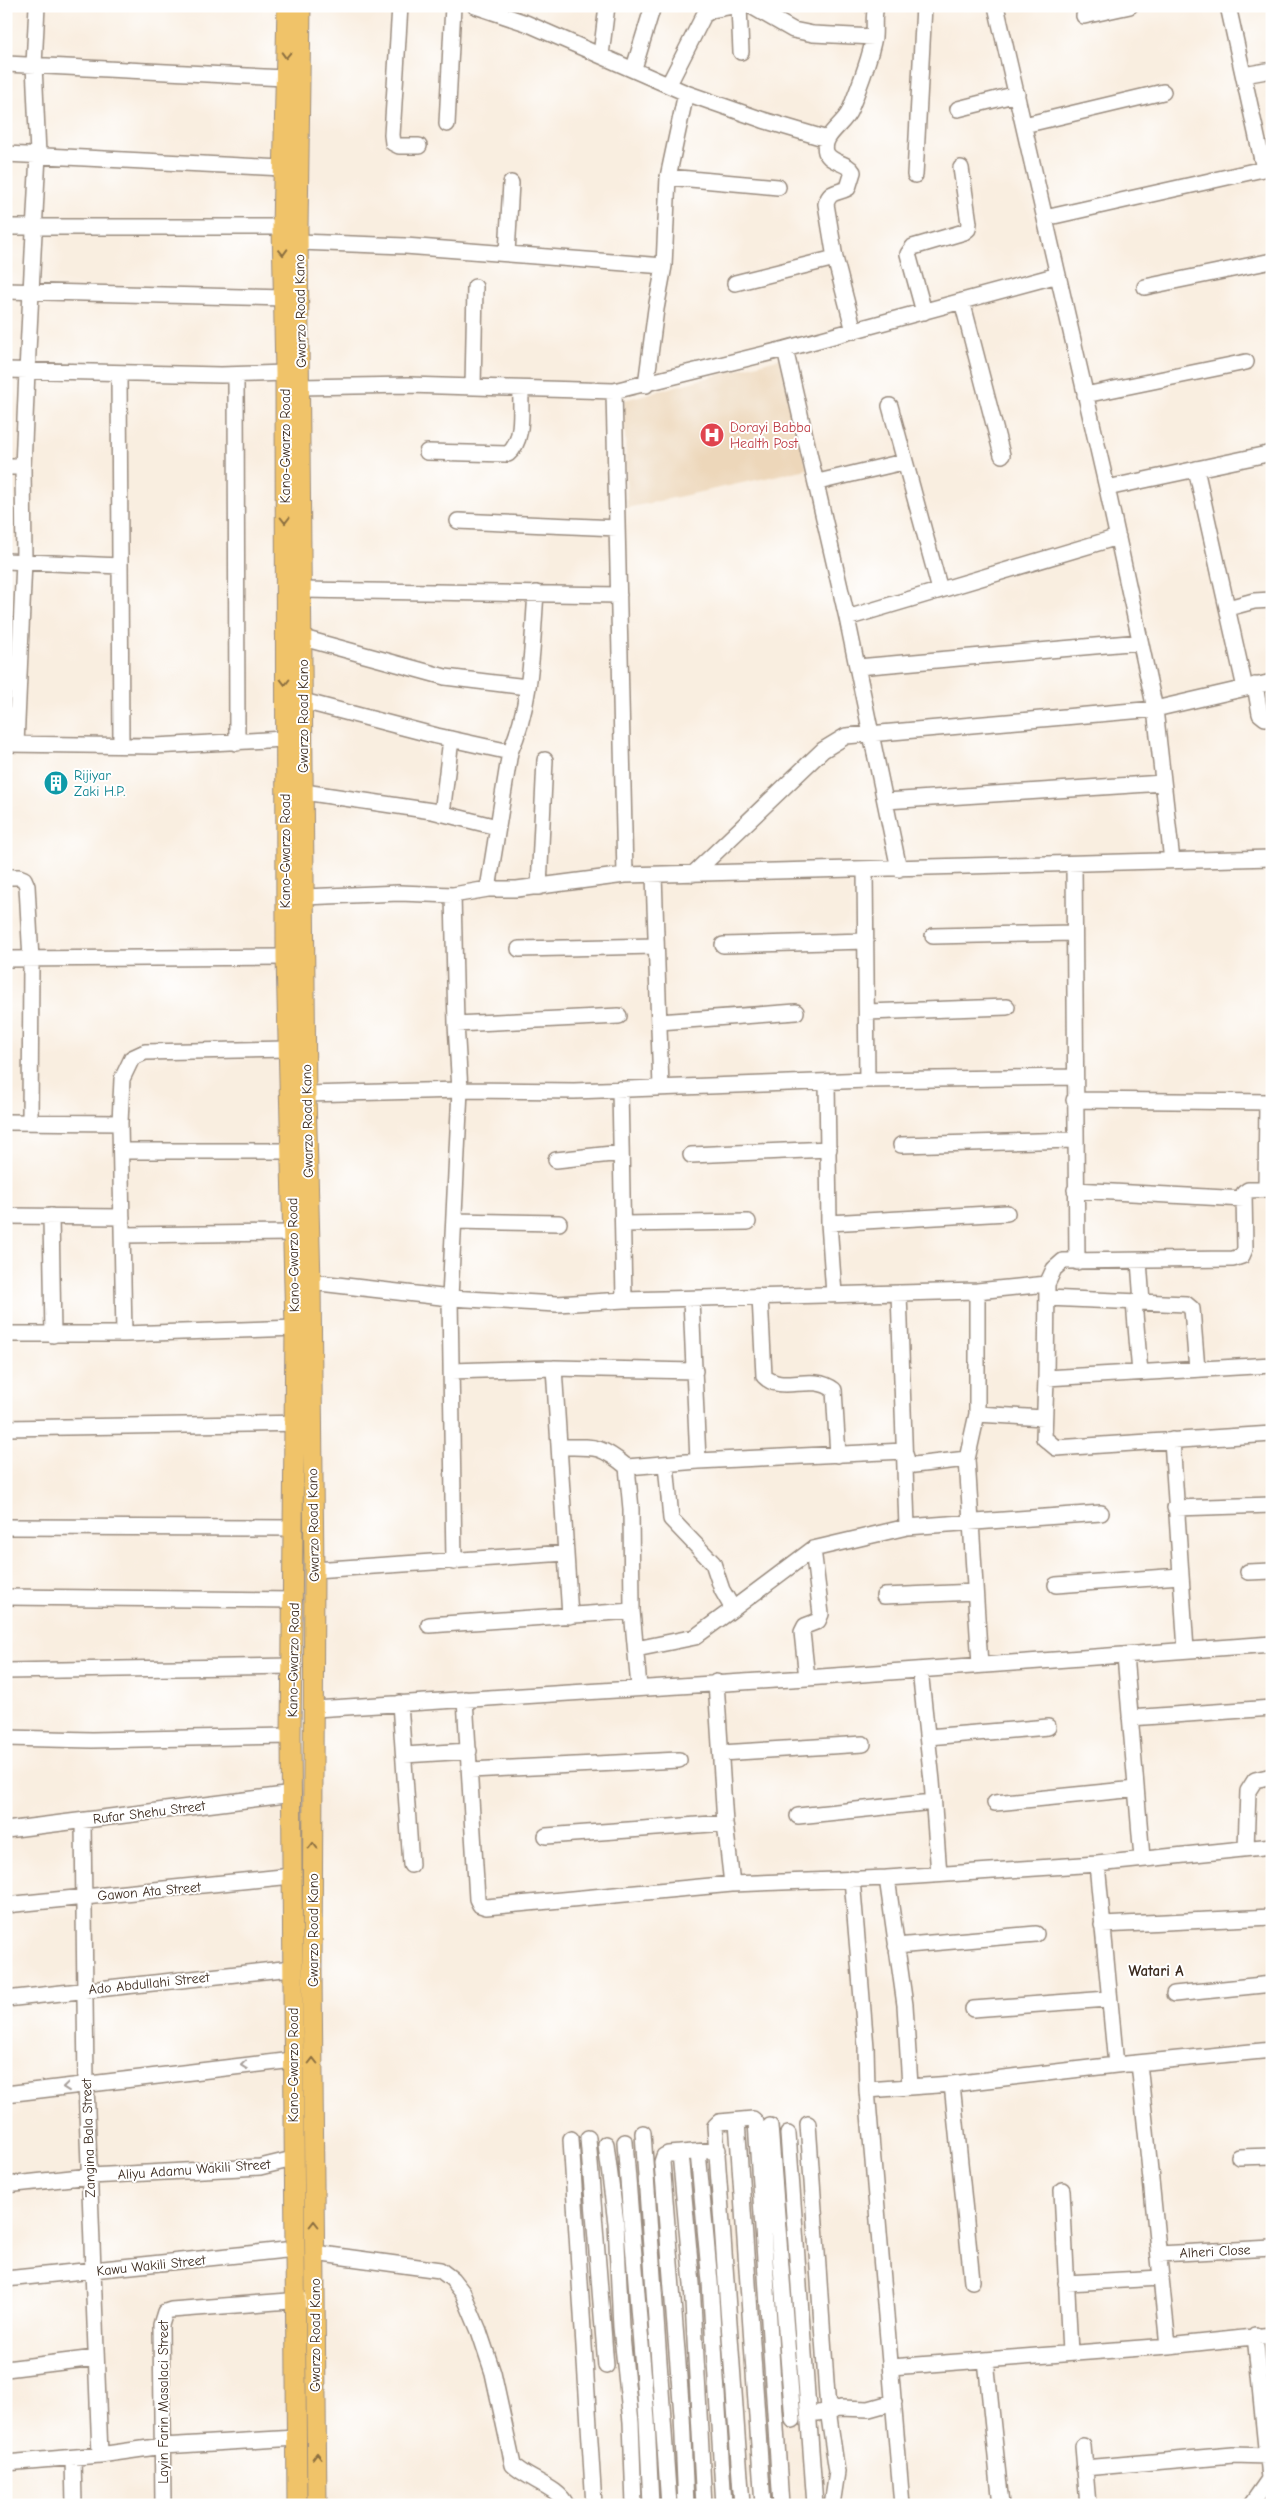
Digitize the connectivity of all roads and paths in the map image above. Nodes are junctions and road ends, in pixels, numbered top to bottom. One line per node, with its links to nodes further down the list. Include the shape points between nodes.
1 (37, 6): 22 (street)
2 (287, 6): 26 (main road, Kano-Gwarzo Road, one-way to 26)
3 (301, 6): 49 (main road, Gwarzo Road Kano)
4 (400, 6): 35 (street, via 393,143)
5 (453, 6): 32 (street)
6 (475, 6): 20 (street, via 526,23)
7 (607, 6): 20 (street)
8 (653, 6): 23 (street)
9 (733, 6): 27 (street, via 704,15)
10 (739, 6): 19 (street)
11 (751, 6): 18 (street, via 793,30)
12 (876, 6): 18 (street)
13 (924, 6): 41 (street)
14 (996, 6): 30 (street)
15 (1130, 6): 17 (street)
16 (1228, 6): 25 (street)
17 (1084, 16)
18 (874, 37): 34 (street, via 850,113)
19 (741, 52)
20 (601, 55): 23 (street)
21 (6, 64): 22 (street)
22 (34, 65): 26 (street); 37 (street)
23 (634, 68): 27 (street)
24 (1272, 70): 25 (street)
25 (1244, 75): 40 (street)
26 (285, 78): 38 (main road, Kano-Gwarzo Road)
27 (669, 84): 29 (street)
28 (1163, 92): 33 (street)
29 (686, 93): 34 (street); 42 (street)
30 (1017, 94): 31 (street); 33 (street)
31 (958, 109)
32 (447, 124)
33 (1024, 125): 45 (street)
34 (827, 140): 51 (street, via 827,153 853,172 848,188 832,192 826,204)
35 (418, 146)
36 (6, 154): 37 (street)
37 (38, 154): 38 (street); 47 (street)
38 (283, 168): 48 (main road, Kano-Gwarzo Road)
39 (961, 168): 62 (street, via 968,229 912,247 908,254)
40 (1268, 168): 45 (street)
41 (915, 175)
42 (668, 177): 44 (street); 53 (street)
43 (511, 183): 50 (street)
44 (778, 187)
45 (1045, 218): 54 (street)
46 (6, 227): 47 (street)
47 (36, 227): 48 (street); 59 (street)
48 (282, 228): 60 (main road, Kano-Gwarzo Road, one-way to 60)
49 (299, 242): 50 (street); 72 (main road, Gwarzo Road Kano)
50 (506, 254): 53 (street)
51 (835, 258): 55 (street); 63 (street)
52 (1272, 261): 56 (street)
53 (664, 266): 71 (street)
54 (1058, 275): 61 (street); 76 (street)
55 (735, 283)
56 (1145, 287)
57 (475, 288): 73 (street)
58 (6, 291): 59 (street)
59 (32, 292): 60 (street); 67 (street)
60 (284, 298): 69 (main road, Kano-Gwarzo Road)
61 (962, 301): 62 (street); 80 (street)
62 (924, 312): 63 (street)
63 (854, 331): 64 (street)
64 (785, 349): 71 (street); 86 (street)
65 (1246, 362): 76 (street)
66 (6, 370): 67 (street)
67 (27, 371): 68 (street); 83 (street)
68 (119, 373): 70 (street); 93 (street)
69 (285, 373): 70 (street); 85 (main road, Kano-Gwarzo Road)
70 (236, 375): 113 (street)
71 (646, 385): 75 (street)
72 (300, 387): 73 (street); 85 (main road, Gwarzo Road Kano)
73 (473, 387): 74 (street)
74 (521, 389): 75 (street); 78 (street, via 516,448 508,454)
75 (614, 391): 89 (street)
76 (1086, 395): 87 (street)
77 (890, 406): 81 (street)
78 (427, 452)
79 (1272, 452): 84 (street)
80 (1002, 455)
81 (904, 462): 86 (street); 95 (street)
82 (6, 467): 83 (street)
83 (24, 467): 92 (street)
84 (1196, 469): 87 (street); 99 (street)
85 (293, 482): 94 (main road, Gwarzo Road Kano); 111 (main road, Kano-Gwarzo Road, one-way to 111)
86 (818, 482): 100 (street)
87 (1107, 488): 90 (street)
88 (458, 521): 89 (street)
89 (617, 528): 97 (street)
90 (1118, 537): 95 (street); 102 (street)
91 (6, 561): 92 (street)
92 (24, 562): 93 (street); 114 (street)
93 (120, 566): 115 (street)
94 (302, 590): 96 (street); 101 (main road, Gwarzo Road Kano)
95 (940, 590): 100 (street)
96 (536, 594): 97 (street); 106 (street)
97 (619, 595): 129 (street)
98 (1272, 600): 99 (street)
99 (1228, 608): 105 (street)
100 (847, 618): 103 (street)
101 (303, 638): 106 (street, via 445,677); 107 (main road, Gwarzo Road Kano)
102 (1140, 642): 103 (street); 108 (street)
103 (858, 667): 110 (street)
104 (1272, 682): 105 (street)
105 (1250, 686): 108 (street); 109 (street, via 1260,714 1265,718)
106 (527, 687): 116 (street, via 518,735)
107 (303, 700): 112 (street); 119 (main road, Gwarzo Road Kano)
108 (1154, 709): 110 (street); 118 (street)
109 (1272, 717)
110 (872, 733): 120 (street); 128 (street, via 846,736 823,750)
111 (284, 739): 113 (street); 142 (main road, Kano-Gwarzo Road)
112 (451, 739): 116 (street); 121 (street)
113 (237, 743): 115 (street)
114 (11, 744): 115 (street)
115 (122, 745)
116 (510, 752): 122 (street)
117 (545, 760): 132 (street)
118 (1163, 783): 120 (street); 124 (street)
119 (304, 792): 121 (street); 135 (main road, Gwarzo Road Kano)
120 (886, 801): 126 (street)
121 (442, 814): 122 (street)
122 (496, 827): 133 (street)
123 (1272, 858): 124 (street)
124 (1172, 862): 125 (street)
125 (1074, 864): 126 (street); 136 (street)
126 (899, 869): 127 (street)
127 (865, 870): 128 (street); 138 (street)
128 (693, 874): 130 (street)
129 (626, 875): 130 (street); 132 (street)
130 (654, 875): 140 (street)
131 (6, 877): 144 (street, via 24,879)
132 (539, 887): 133 (street)
133 (488, 888): 134 (street)
134 (454, 895): 135 (street, via 399,893); 150 (street)
135 (304, 897): 158 (main road, Gwarzo Road Kano)
136 (1074, 933): 137 (street); 152 (street)
137 (933, 936)
138 (866, 941): 139 (street); 147 (street)
139 (723, 945)
140 (656, 946): 141 (street); 149 (street)
141 (519, 949)
142 (286, 957): 144 (street); 151 (main road, Kano-Gwarzo Road)
143 (6, 959): 144 (street)
144 (31, 960): 162 (street)
145 (1007, 1007): 147 (street)
146 (796, 1012): 149 (street)
147 (866, 1012): 153 (street)
148 (619, 1016): 150 (street)
149 (659, 1022): 155 (street)
150 (456, 1024): 157 (street)
151 (288, 1048): 163 (street, via 145,1052 132,1058 122,1079); 168 (main road, Kano-Gwarzo Road)
152 (1074, 1077): 153 (street); 159 (street)
153 (867, 1080): 154 (street)
154 (827, 1084): 155 (street); 166 (street)
155 (661, 1088): 156 (street)
156 (620, 1089): 157 (street); 169 (street)
157 (460, 1090): 158 (street); 179 (street)
158 (306, 1094): 188 (main road, Gwarzo Road Kano)
159 (1074, 1100): 160 (street); 164 (street)
160 (1269, 1102): 172 (street)
161 (6, 1122): 162 (street)
162 (30, 1122): 163 (street)
163 (120, 1123): 167 (street)
164 (1075, 1140): 165 (street); 173 (street)
165 (901, 1146)
166 (829, 1150): 170 (street); 181 (street)
167 (121, 1151): 168 (street); 178 (street)
168 (291, 1151): 184 (main road, Kano-Gwarzo Road)
169 (621, 1153): 171 (street); 183 (street)
170 (691, 1154)
171 (556, 1160)
172 (1269, 1189): 174 (street, via 1248,1190)
173 (1076, 1190): 174 (street); 187 (street)
174 (1244, 1199): 186 (street, via 1245,1249 1242,1256 1233,1259)
175 (1007, 1213): 181 (street)
176 (6, 1216): 177 (street)
177 (51, 1216): 178 (street); 201 (street)
178 (122, 1217): 185 (street)
179 (454, 1221): 182 (street); 194 (street)
180 (748, 1222): 183 (street)
181 (829, 1222): 192 (street)
182 (559, 1223)
183 (624, 1224): 196 (street)
184 (293, 1233): 185 (street); 198 (main road, Kano-Gwarzo Road)
185 (123, 1235): 200 (street)
186 (1139, 1261): 187 (street); 197 (street)
187 (1076, 1262): 190 (street, via 1063,1262 1054,1269)
188 (311, 1282): 194 (street); 211 (main road, Gwarzo Road Kano)
189 (977, 1291): 190 (street); 191 (street); 209 (street)
190 (1047, 1291): 197 (street); 208 (street)
191 (899, 1293): 192 (street); 216 (street)
192 (834, 1294): 193 (street)
193 (760, 1297): 195 (street); 217 (street, via 764,1376 776,1385 814,1382 826,1384 834,1390)
194 (450, 1298): 196 (street, via 557,1304); 205 (street)
195 (691, 1299): 196 (street); 206 (street)
196 (624, 1300)
197 (1138, 1302): 204 (street, via 1190,1306); 207 (street)
198 (295, 1328): 200 (street); 211 (main road, Kano-Gwarzo Road)
199 (6, 1334): 201 (street)
200 (124, 1334): 201 (street)
201 (53, 1335)
202 (1272, 1365): 204 (street)
203 (554, 1368): 205 (street); 206 (street); 215 (street)
204 (1197, 1369): 207 (street)
205 (452, 1371): 231 (street)
206 (695, 1371): 219 (street)
207 (1140, 1373): 208 (street)
208 (1046, 1378): 210 (street)
209 (977, 1414): 210 (street); 218 (street)
210 (1044, 1418): 214 (street, via 1044,1438 1056,1448)
211 (303, 1423): 212 (street); 228 (main road, Kano-Gwarzo Road); 232 (main road, Gwarzo Road Kano)
212 (6, 1428)
213 (1272, 1434): 214 (street)
214 (1172, 1440): 223 (street)
215 (559, 1447): 221 (street, via 603,1449); 230 (street)
216 (904, 1451): 217 (street); 218 (street, via 908,1463 914,1465); 227 (street)
217 (838, 1455): 219 (street)
218 (967, 1459): 225 (street)
219 (698, 1461): 220 (street)
220 (666, 1464): 221 (street); 241 (street, via 671,1519 713,1563 722,1590)
221 (627, 1467): 242 (street, via 631,1509)
222 (1272, 1505): 223 (street)
223 (1175, 1508): 235 (street)
224 (1101, 1513): 225 (street)
225 (971, 1522): 227 (street); 237 (street)
226 (6, 1527): 228 (street)
227 (907, 1527): 229 (street)
228 (294, 1528): 240 (main road, Kano-Gwarzo Road)
229 (813, 1549): 241 (street); 253 (street, via 822,1614 802,1632)
230 (566, 1553): 231 (street); 243 (street)
231 (454, 1562): 232 (street)
232 (314, 1570): 259 (main road, Gwarzo Road Kano)
233 (1272, 1571): 234 (street)
234 (1248, 1572)
235 (1180, 1576): 236 (street); 247 (street)
236 (1056, 1585)
237 (975, 1592): 238 (street); 249 (street)
238 (884, 1596)
239 (6, 1598): 240 (street)
240 (294, 1600): 250 (main road, Kano-Gwarzo Road)
241 (733, 1609): 246 (street, via 696,1637)
242 (632, 1612): 243 (street); 246 (street)
243 (570, 1616): 244 (street)
244 (429, 1625)
245 (1272, 1644): 247 (street)
246 (636, 1649): 255 (street)
247 (1186, 1650): 248 (street)
248 (1125, 1655): 249 (street); 260 (street)
249 (980, 1665): 251 (street)
250 (293, 1666): 252 (street); 262 (main road, Kano-Gwarzo Road)
251 (920, 1670): 253 (street); 263 (street)
252 (6, 1671)
253 (807, 1678): 254 (street)
254 (716, 1682): 255 (street); 267 (street)
255 (639, 1687): 256 (street)
256 (465, 1699): 257 (street); 266 (street)
257 (400, 1703): 259 (street); 268 (street)
258 (1272, 1708): 260 (street)
259 (315, 1709): 341 (main road, Gwarzo Road Kano, one-way to 259, via 312,1952)
260 (1130, 1718): 272 (street)
261 (1048, 1727): 263 (street)
262 (291, 1736): 264 (street, via 92,1740); 273 (main road, Kano-Gwarzo Road)
263 (928, 1737): 274 (street)
264 (6, 1738)
265 (863, 1744): 267 (street)
266 (469, 1751): 268 (street); 270 (street)
267 (720, 1753): 278 (street)
268 (404, 1755): 285 (street)
269 (679, 1760): 270 (street)
270 (470, 1770): 290 (street, via 477,1899 480,1905)
271 (1272, 1776): 282 (street, via 1254,1780 1248,1791)
272 (1136, 1789): 275 (street); 283 (street)
273 (292, 1794): 277 (street, Rufar Shehu Street); 287 (main road, Kano-Gwarzo Road)
274 (933, 1802): 276 (street); 286 (street)
275 (995, 1803)
276 (798, 1816)
277 (83, 1821): 279 (street, Rufar Shehu Street); 291 (street, Zangina Bala Street)
278 (725, 1822): 280 (street); 290 (street)
279 (6, 1830)
280 (546, 1836)
281 (1272, 1846): 282 (street)
282 (1246, 1848): 283 (street)
283 (1142, 1858): 284 (street)
284 (1097, 1864): 286 (street); 294 (street)
285 (411, 1865)
286 (939, 1874): 288 (street)
287 (292, 1876): 291 (street, Gawon Ata Street); 297 (main road, Kano-Gwarzo Road)
288 (887, 1878): 289 (street); 296 (street)
289 (852, 1879): 290 (street); 311 (street)
290 (732, 1884)
291 (84, 1897): 292 (street, Gawon Ata Street); 299 (street, Zangina Bala Street)
292 (6, 1906)
293 (1269, 1921): 294 (street)
294 (1102, 1925): 302 (street)
295 (1036, 1934): 296 (street)
296 (896, 1946): 310 (street, via 905,2004)
297 (292, 1968): 299 (street, Ado Abdullahi Street); 305 (main road, Kano-Gwarzo Road)
298 (1272, 1984): 300 (street)
299 (86, 1990): 301 (street, Ado Abdullahi Street); 309 (street, Zangina Bala Street)
300 (1174, 1994)
301 (6, 1998)
302 (1108, 1999): 303 (street); 307 (street)
303 (973, 2009)
304 (1272, 2050): 306 (street)
305 (293, 2060): 309 (street, one-way to 309); 327 (main road, Kano-Gwarzo Road)
306 (1139, 2063): 307 (street); 342 (street)
307 (1116, 2065): 308 (street)
308 (952, 2084): 310 (street); 347 (street)
309 (86, 2085): 312 (street, one-way to 312); 328 (street, Zangina Bala Street)
310 (910, 2086): 311 (street)
311 (867, 2090): 371 (street)
312 (6, 2094)
313 (737, 2121): 322 (street, via 716,2123); 333 (street, via 753,2119 756,2122); 382 (street)
314 (808, 2124): 331 (street)
315 (770, 2126): 333 (street)
316 (643, 2133): 337 (street)
317 (788, 2134): 332 (street)
318 (588, 2138): 369 (street)
319 (571, 2139): 370 (street)
320 (625, 2142): 338 (street)
321 (606, 2144): 338 (street)
322 (718, 2150): 323 (street); 346 (street)
323 (698, 2152): 324 (street); 334 (street)
324 (680, 2153): 335 (street); 336 (street, via 664,2156 662,2162)
325 (1272, 2156): 326 (street)
326 (1239, 2157)
327 (293, 2159): 328 (street, Aliyu Adamu Wakili Street, via 260,2167); 340 (main road, Kano-Gwarzo Road)
328 (90, 2176): 329 (street, Aliyu Adamu Wakili Street); 343 (street, Zangina Bala Street)
329 (6, 2185)
330 (1062, 2190): 349 (street)
331 (814, 2200): 332 (street); 354 (street)
332 (793, 2202): 333 (street); 355 (street)
333 (768, 2205): 356 (street); 357 (street)
334 (703, 2212): 335 (street); 348 (street)
335 (685, 2213): 336 (street); 350 (street)
336 (667, 2217): 337 (street); 351 (street)
337 (648, 2220): 338 (street); 359 (street)
338 (622, 2222): 360 (street); 361 (street)
339 (1272, 2248): 342 (street, Alheri Close)
340 (295, 2249): 343 (street, Kawu Wakili Street); 353 (main road, Kano-Gwarzo Road)
341 (315, 2254): 352 (main road, Gwarzo Road Kano); 400 (street, via 440,2270 452,2279 479,2331 513,2465 523,2475 553,2489)
342 (1158, 2254): 344 (street)
343 (92, 2271): 345 (street, Kawu Wakili Street); 366 (street, Zangina Bala Street)
344 (1161, 2278): 349 (street); 364 (street)
345 (6, 2279)
346 (727, 2280): 348 (street); 384 (street)
347 (972, 2281)
348 (710, 2282): 350 (street); 386 (street)
349 (1066, 2283): 365 (street)
350 (692, 2284): 351 (street); 388 (street)
351 (672, 2286): 358 (street)
352 (315, 2299): 353 (street); 399 (main road, Gwarzo Road Kano, one-way to 352)
353 (296, 2300): 383 (main road, Kano-Gwarzo Road); 385 (street, Layin Farin Masalaci Street, via 165,2312 161,2325)
354 (821, 2304): 355 (street); 374 (street)
355 (802, 2306): 356 (street); 376 (street)
356 (784, 2308): 357 (street); 379 (street)
357 (767, 2310): 381 (street)
358 (675, 2320): 359 (street); 375 (street)
359 (656, 2322): 360 (street); 377 (street)
360 (639, 2325): 361 (street); 378 (street)
361 (621, 2327): 368 (street)
362 (1255, 2335): 363 (street); 364 (street); 391 (street)
363 (1272, 2335)
364 (1168, 2346): 365 (street)
365 (1070, 2353): 367 (street)
366 (95, 2358): 372 (street); 390 (street, Zangina Bala Street)
367 (986, 2360): 371 (street); 414 (street)
368 (625, 2365): 369 (street); 380 (street)
369 (606, 2366): 370 (street)
370 (586, 2367): 401 (street)
371 (891, 2367): 373 (street)
372 (6, 2369)
373 (894, 2402): 374 (street, via 869,2409); 413 (street)
374 (828, 2410): 376 (street); 412 (street, via 837,2472)
375 (682, 2415): 377 (street); 389 (street)
376 (809, 2416): 379 (street); 411 (street)
377 (664, 2417): 378 (street); 404 (street)
378 (647, 2420): 380 (street); 403 (street)
379 (793, 2420): 381 (street, via 782,2423)
380 (631, 2422): 402 (street)
381 (774, 2431): 382 (street); 410 (street)
382 (758, 2436): 384 (street, via 746,2438); 409 (street)
383 (296, 2438): 385 (street); 398 (main road, Kano-Gwarzo Road)
384 (738, 2445): 386 (street); 408 (street)
385 (163, 2446): 390 (street); 397 (street, Layin Farin Masalaci Street)
386 (721, 2446): 388 (street); 407 (street)
387 (1083, 2446): 394 (street)
388 (701, 2448): 389 (street); 406 (street)
389 (683, 2449): 405 (street)
390 (100, 2455): 392 (street)
391 (1268, 2456): 394 (street, via 1232,2454); 395 (street)
392 (73, 2458): 393 (street); 396 (street)
393 (6, 2463)
394 (1084, 2468): 415 (street)
395 (1271, 2476): 416 (street)
396 (74, 2505)
397 (163, 2505)
398 (297, 2505)
399 (317, 2505)
400 (566, 2505)
401 (594, 2505)
402 (634, 2505)
403 (651, 2505)
404 (669, 2505)
405 (686, 2505)
406 (704, 2505)
407 (724, 2505)
408 (742, 2505)
409 (763, 2505)
410 (781, 2505)
411 (815, 2505)
412 (832, 2505)
413 (902, 2505)
414 (1001, 2505)
415 (1088, 2505)
416 (1251, 2505)

